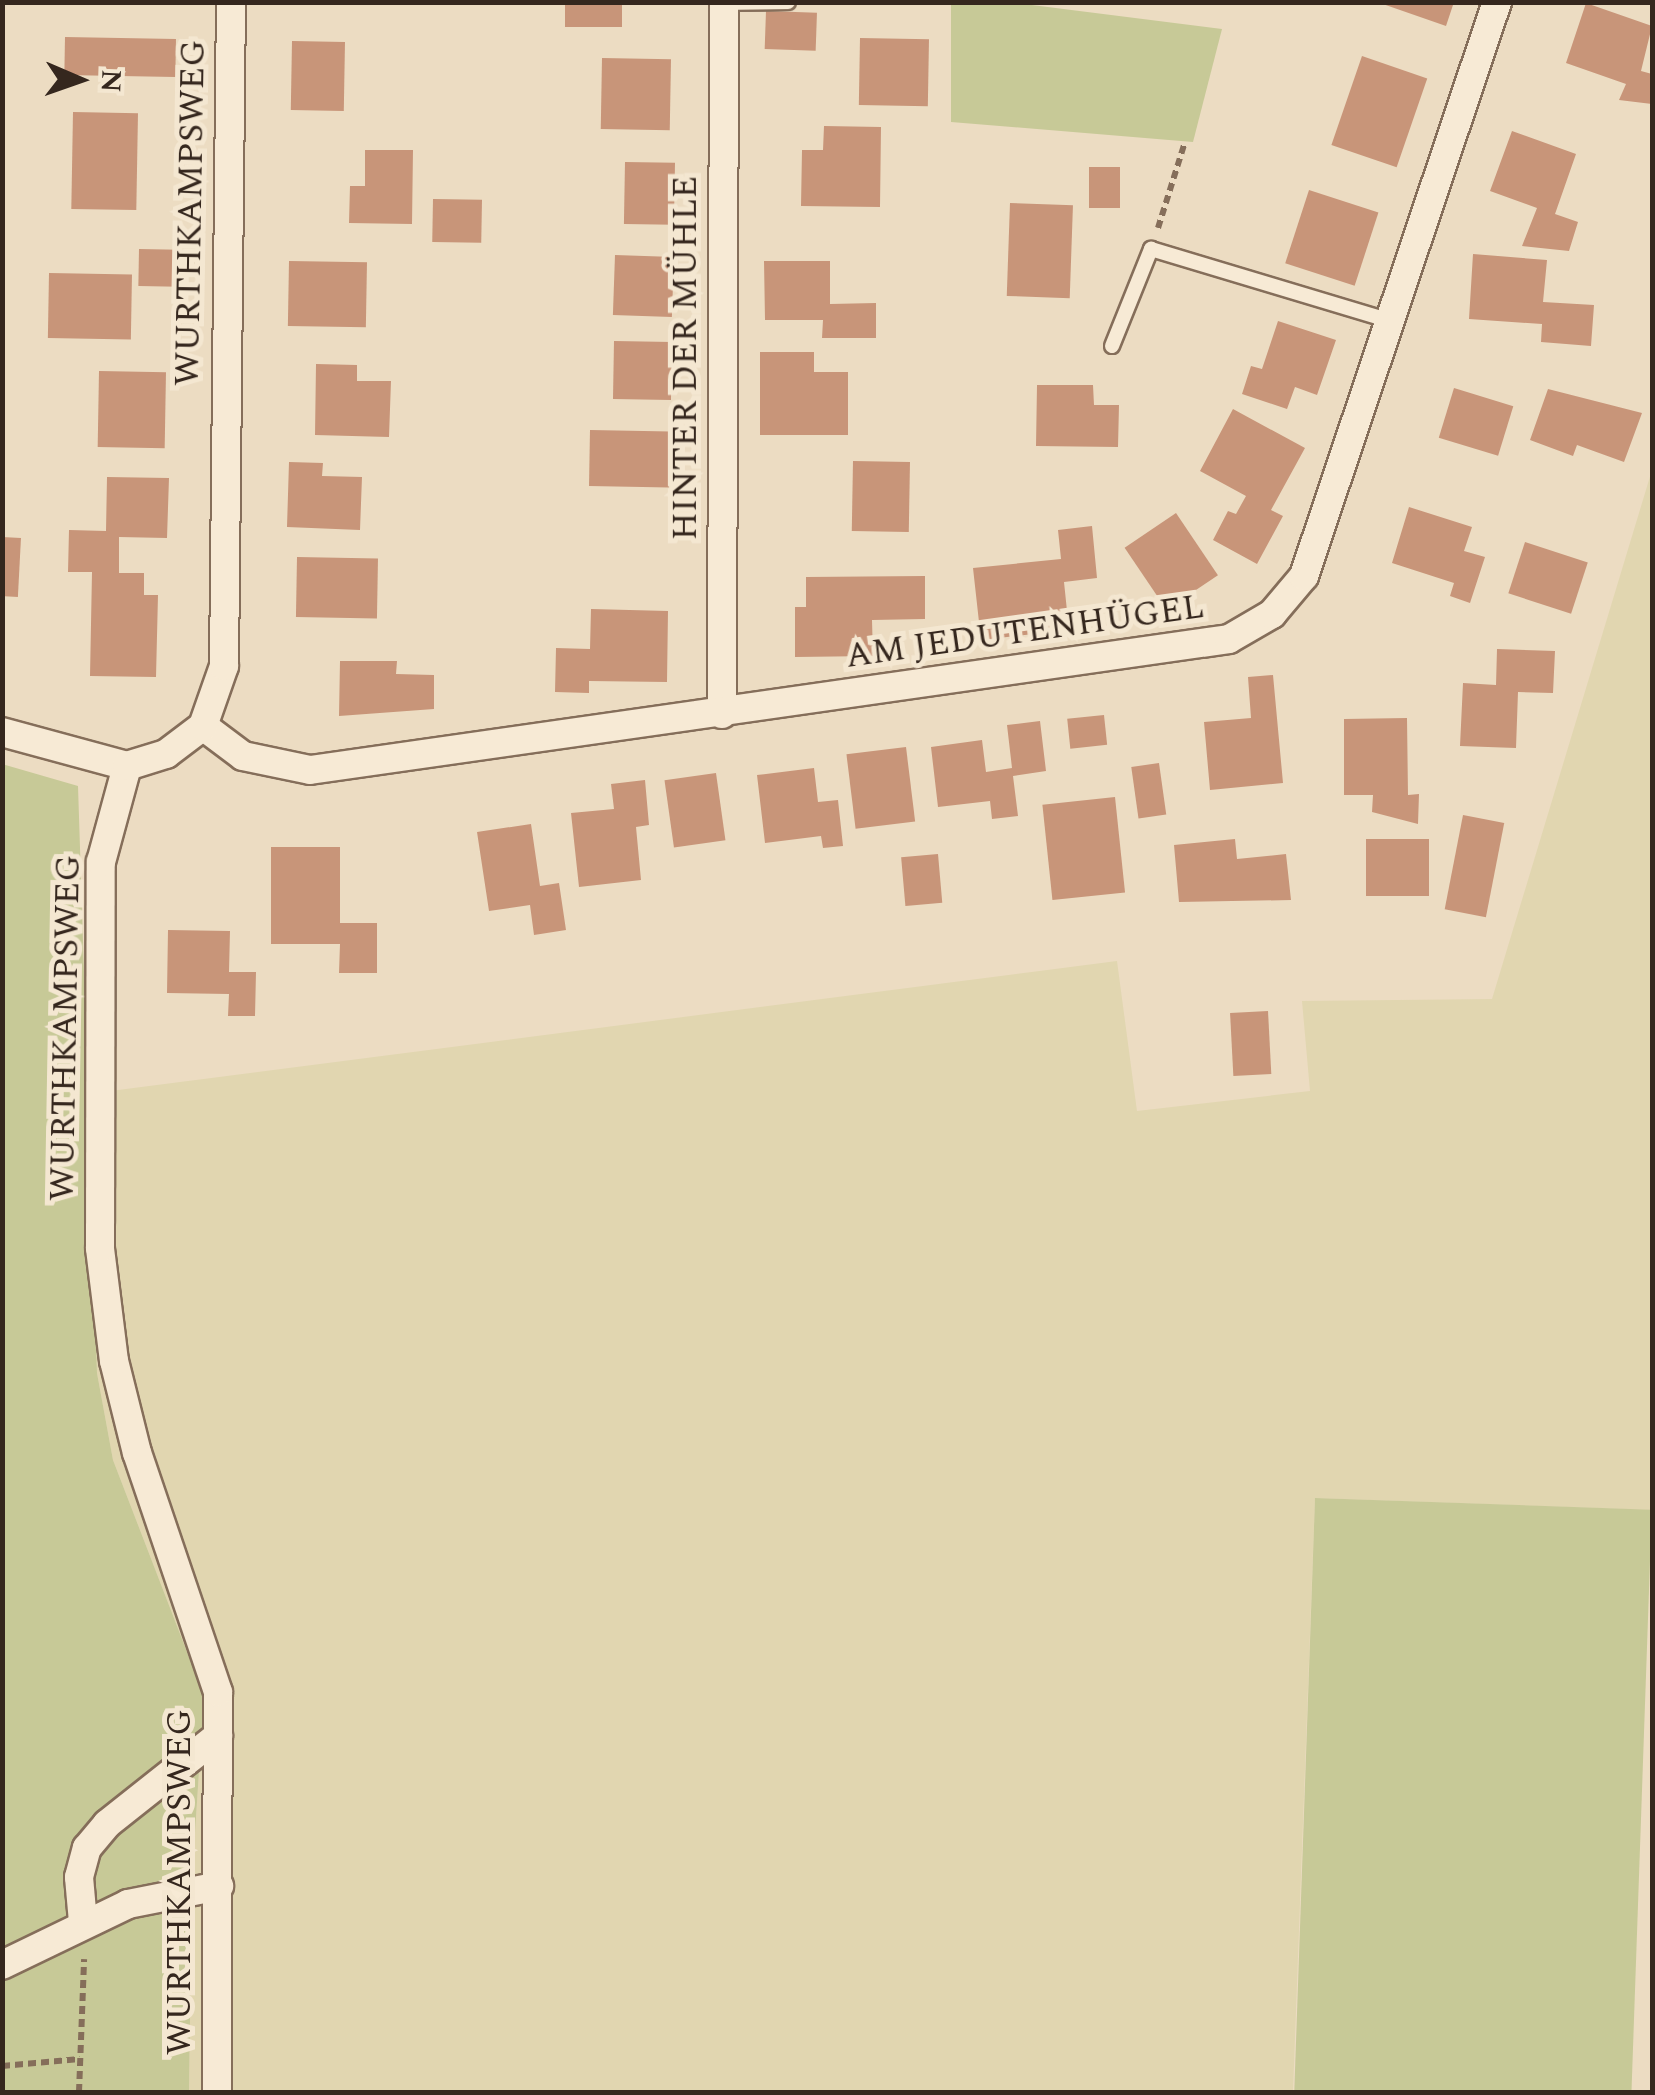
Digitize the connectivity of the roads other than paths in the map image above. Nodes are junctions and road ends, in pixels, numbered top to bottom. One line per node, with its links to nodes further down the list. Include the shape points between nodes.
1 (231, 2): 8 (street, WURTHKAMPSWEG, via 224,666)
2 (788, 2): 4 (lane)
3 (1497, 2): 5 (street, AM JEDUTENHÜGEL)
4 (724, 3): 7 (street, HINTER DER MÜHLE)
5 (1387, 320): 6 (lane, via 1151,249); 7 (street, AM JEDUTENHÜGEL, via 1304,576 1258,623 1196,647)
6 (1112, 346)
7 (722, 714): 8 (street, AM JEDUTENHÜGEL, via 310,770 244,756)
8 (203, 726): 10 (street, via 166,754)
9 (2, 732): 10 (street)
10 (127, 766): 11 (street, WURTHKAMPSWEG, via 102,862 100,1248 114,1361 137,1453 218,1692)
11 (218, 1736): 12 (street, WURTHKAMPSWEG); 13 (street, via 107,1824 87,1848 79,1877)
12 (218, 1886): 13 (street, via 128,1904); 15 (street, WURTHKAMPSWEG)
13 (83, 1922): 14 (street)
14 (2, 1965)
15 (217, 2092)

